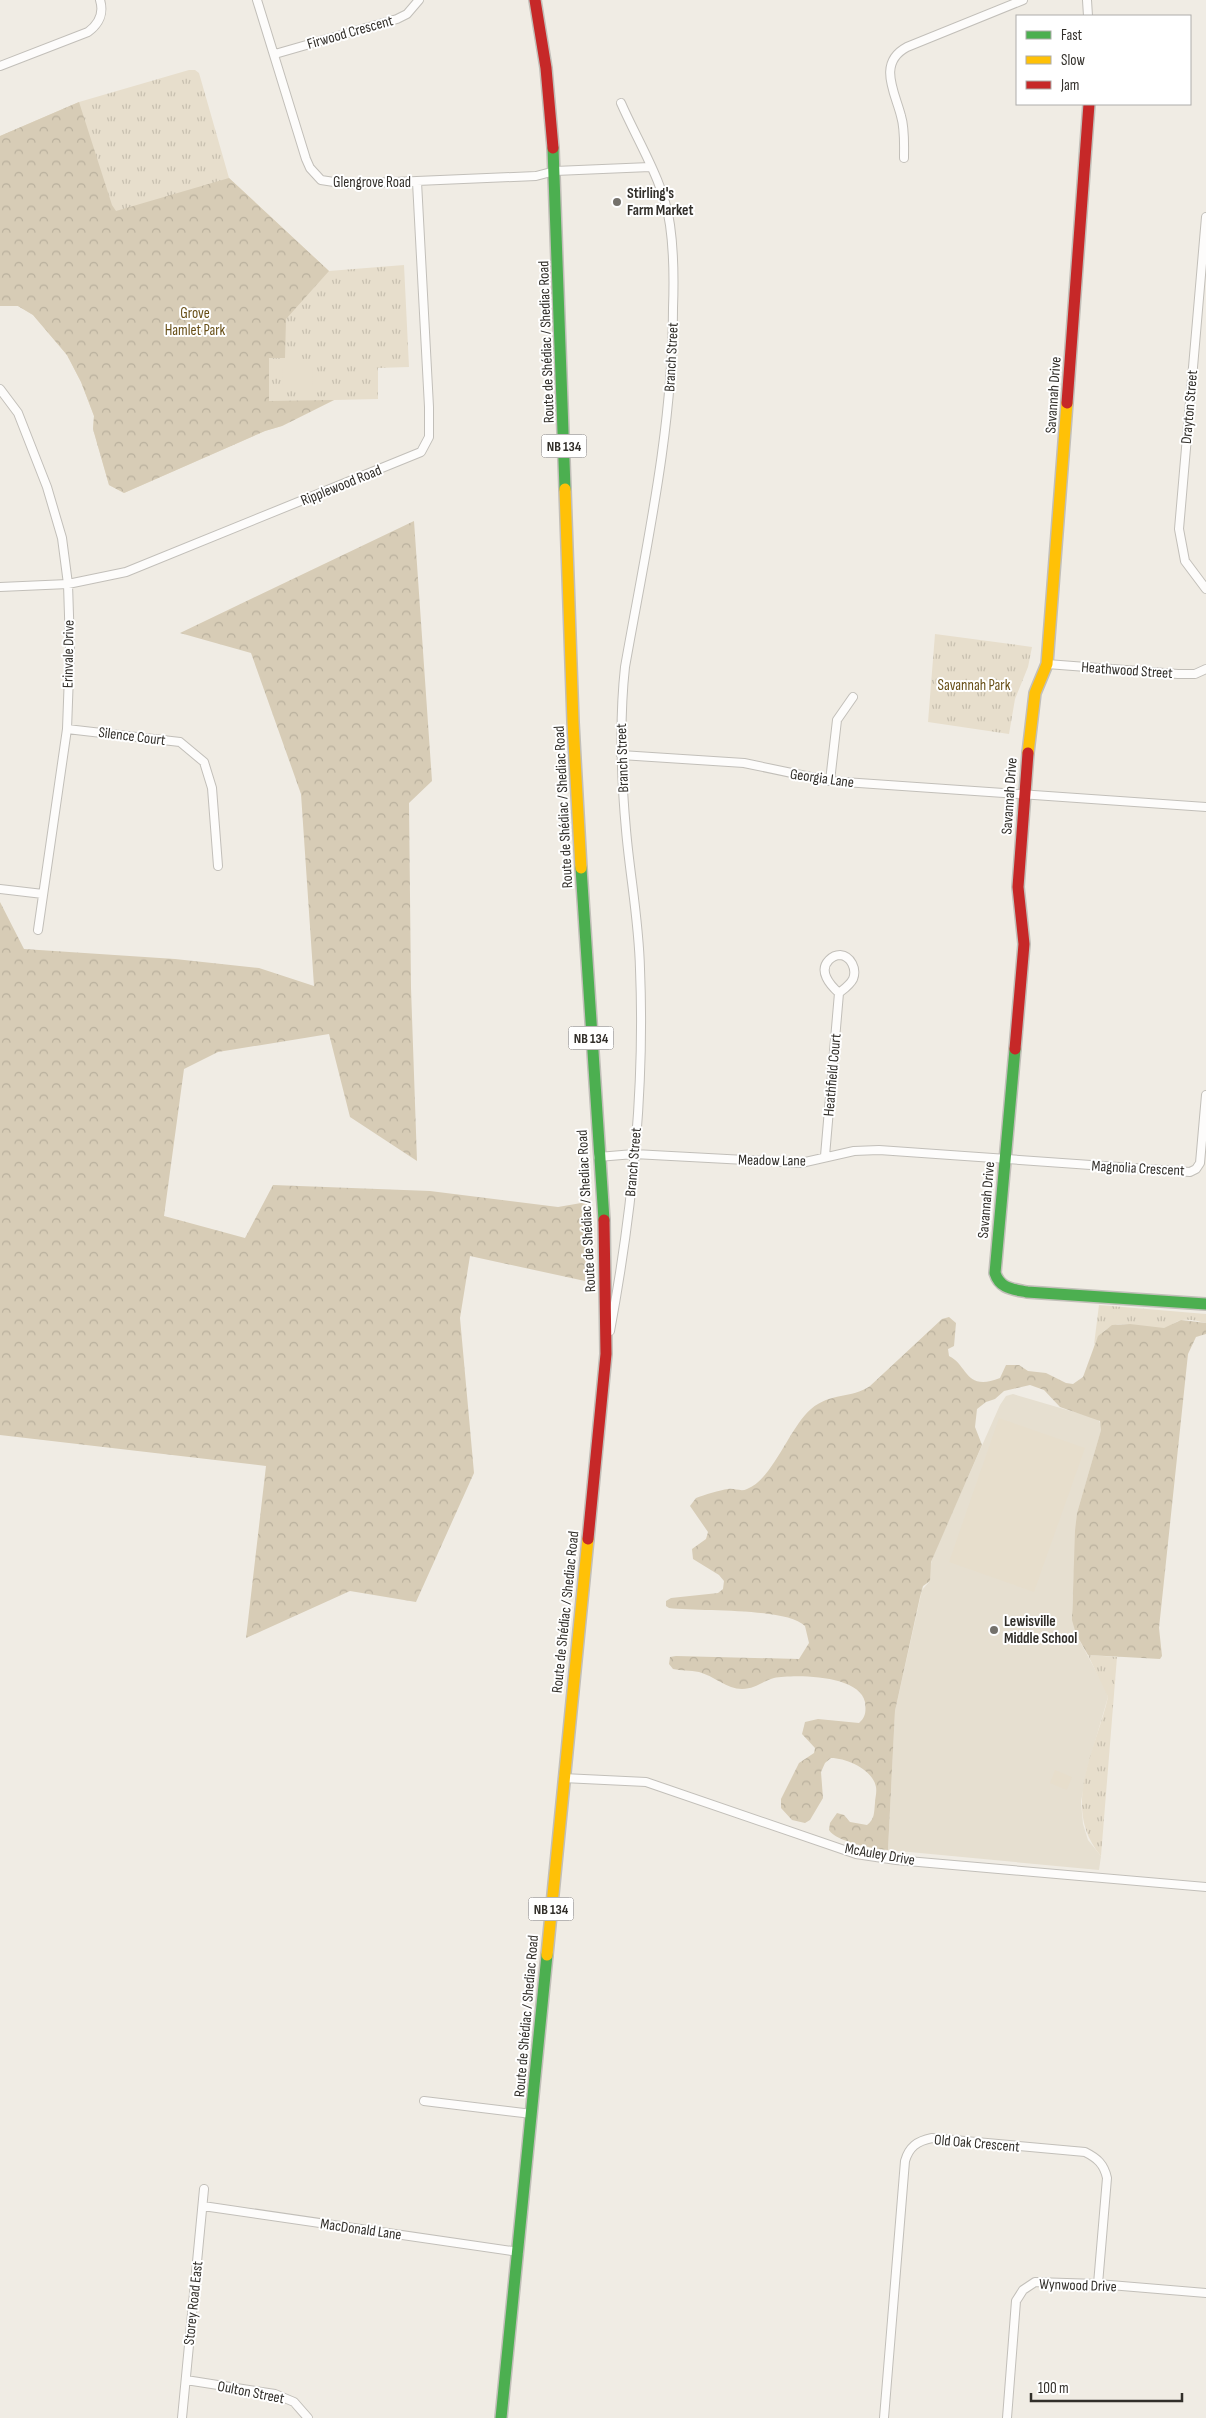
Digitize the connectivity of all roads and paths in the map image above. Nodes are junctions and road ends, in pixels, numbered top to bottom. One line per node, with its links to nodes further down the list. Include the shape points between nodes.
1 (100, 0): 9 (street, via 101,14 94,28 88,32)
2 (256, 0): 8 (street, Glengrove Road)
3 (419, 0): 8 (street, Firwood Crescent, via 397,20)
4 (535, 0): 14 (main road, Route de Shédiac / Shediac Road / NB 134, via 546,68)
5 (1023, 0): 12 (street, via 907,47 895,57 890,77 901,116)
6 (1087, 0): 7 (street)
7 (1088, 15)
8 (275, 54): 15 (street, Glengrove Road, via 306,159 321,180 347,184)
9 (0, 66)
10 (621, 103): 13 (street, Branch Street)
11 (1089, 105): 21 (main road, Savannah Drive)
12 (904, 158)
13 (650, 167): 14 (street); 25 (street, Branch Street, via 670,224 674,269 673,351 663,453 625,667)
14 (555, 171): 15 (street, Glengrove Road, via 536,176); 37 (main road, Route de Shédiac / Shediac Road / NB 134, via 573,722)
15 (417, 182): 18 (street, Ripplewood Road, via 429,408 428,437 421,452 126,572)
16 (1206, 217): 20 (street, Drayton Street, via 1179,529 1185,561)
17 (0, 389): 18 (street, Erinvale Drive, via 18,413 47,487 62,538)
18 (68, 584): 19 (street, Ripplewood Road); 24 (street, Erinvale Drive)
19 (0, 588)
20 (1206, 589)
21 (1047, 664): 22 (street, Heathwood Street, via 1178,674 1195,674); 27 (main road, Savannah Drive, via 1035,692)
22 (1206, 669)
23 (853, 697): 26 (street, via 837,720)
24 (67, 729): 29 (street, Silence Court, via 180,742 204,762 212,788); 31 (street, Erinvale Drive)
25 (620, 755): 26 (street, Georgia Lane, via 744,763); 35 (street, Branch Street, via 640,968 641,1026)
26 (830, 781): 27 (street, Georgia Lane)
27 (1024, 796): 28 (street); 38 (main road, Savannah Drive, via 1018,887 1024,944)
28 (1206, 807)
29 (218, 866)
30 (0, 889): 31 (street)
31 (43, 894): 32 (street, Erinvale Drive)
32 (38, 930)
33 (839, 993): 33 (street, via 848,986 855,970 851,961 839,955 826,962 824,969 826,978); 36 (street, Heathfield Court)
34 (1206, 1095): 38 (street, Magnolia Crescent, via 1200,1163 1190,1172)
35 (634, 1154): 36 (street, Meadow Lane, via 801,1163); 37 (street, Meadow Lane); 40 (street, Branch Street, via 624,1256)
36 (825, 1156): 38 (street, Meadow Lane, via 879,1150)
37 (598, 1157): 40 (main road, Route de Shédiac / Shediac Road / NB 134, via 605,1236)
38 (1005, 1160): 39 (main road, Savannah Drive, via 995,1273 1003,1288 1106,1299)
39 (1206, 1304)
40 (606, 1354): 41 (main road, Route de Shédiac / Shediac Road / NB 134)
41 (563, 1778): 42 (street, McAuley Drive, via 646,1782 856,1854); 44 (main road, Route de Shédiac / Shediac Road / NB 134)
42 (1206, 1887)
43 (424, 2101): 44 (street)
44 (532, 2114): 47 (main road, Route de Shédiac / Shediac Road / NB 134)
45 (204, 2188): 46 (street, Storey Road East)
46 (203, 2206): 47 (street, MacDonald Lane); 50 (street, Storey Road East)
47 (519, 2252): 53 (main road, Route de Shédiac / Shediac Road / NB 134)
48 (1098, 2284): 49 (street, Wynwood Drive); 54 (street, Old Oak Crescent, via 1107,2178 1105,2168 1094,2156 1084,2152 932,2138 914,2145 905,2161); 55 (street, Wynwood Drive, via 1035,2282 1023,2290 1016,2301)
49 (1206, 2293)
50 (186, 2380): 51 (street, Storey Road East); 52 (street, Oulton Street, via 275,2394 294,2402)
51 (182, 2418)
52 (308, 2418)
53 (501, 2418)
54 (884, 2418)
55 (1007, 2418)

